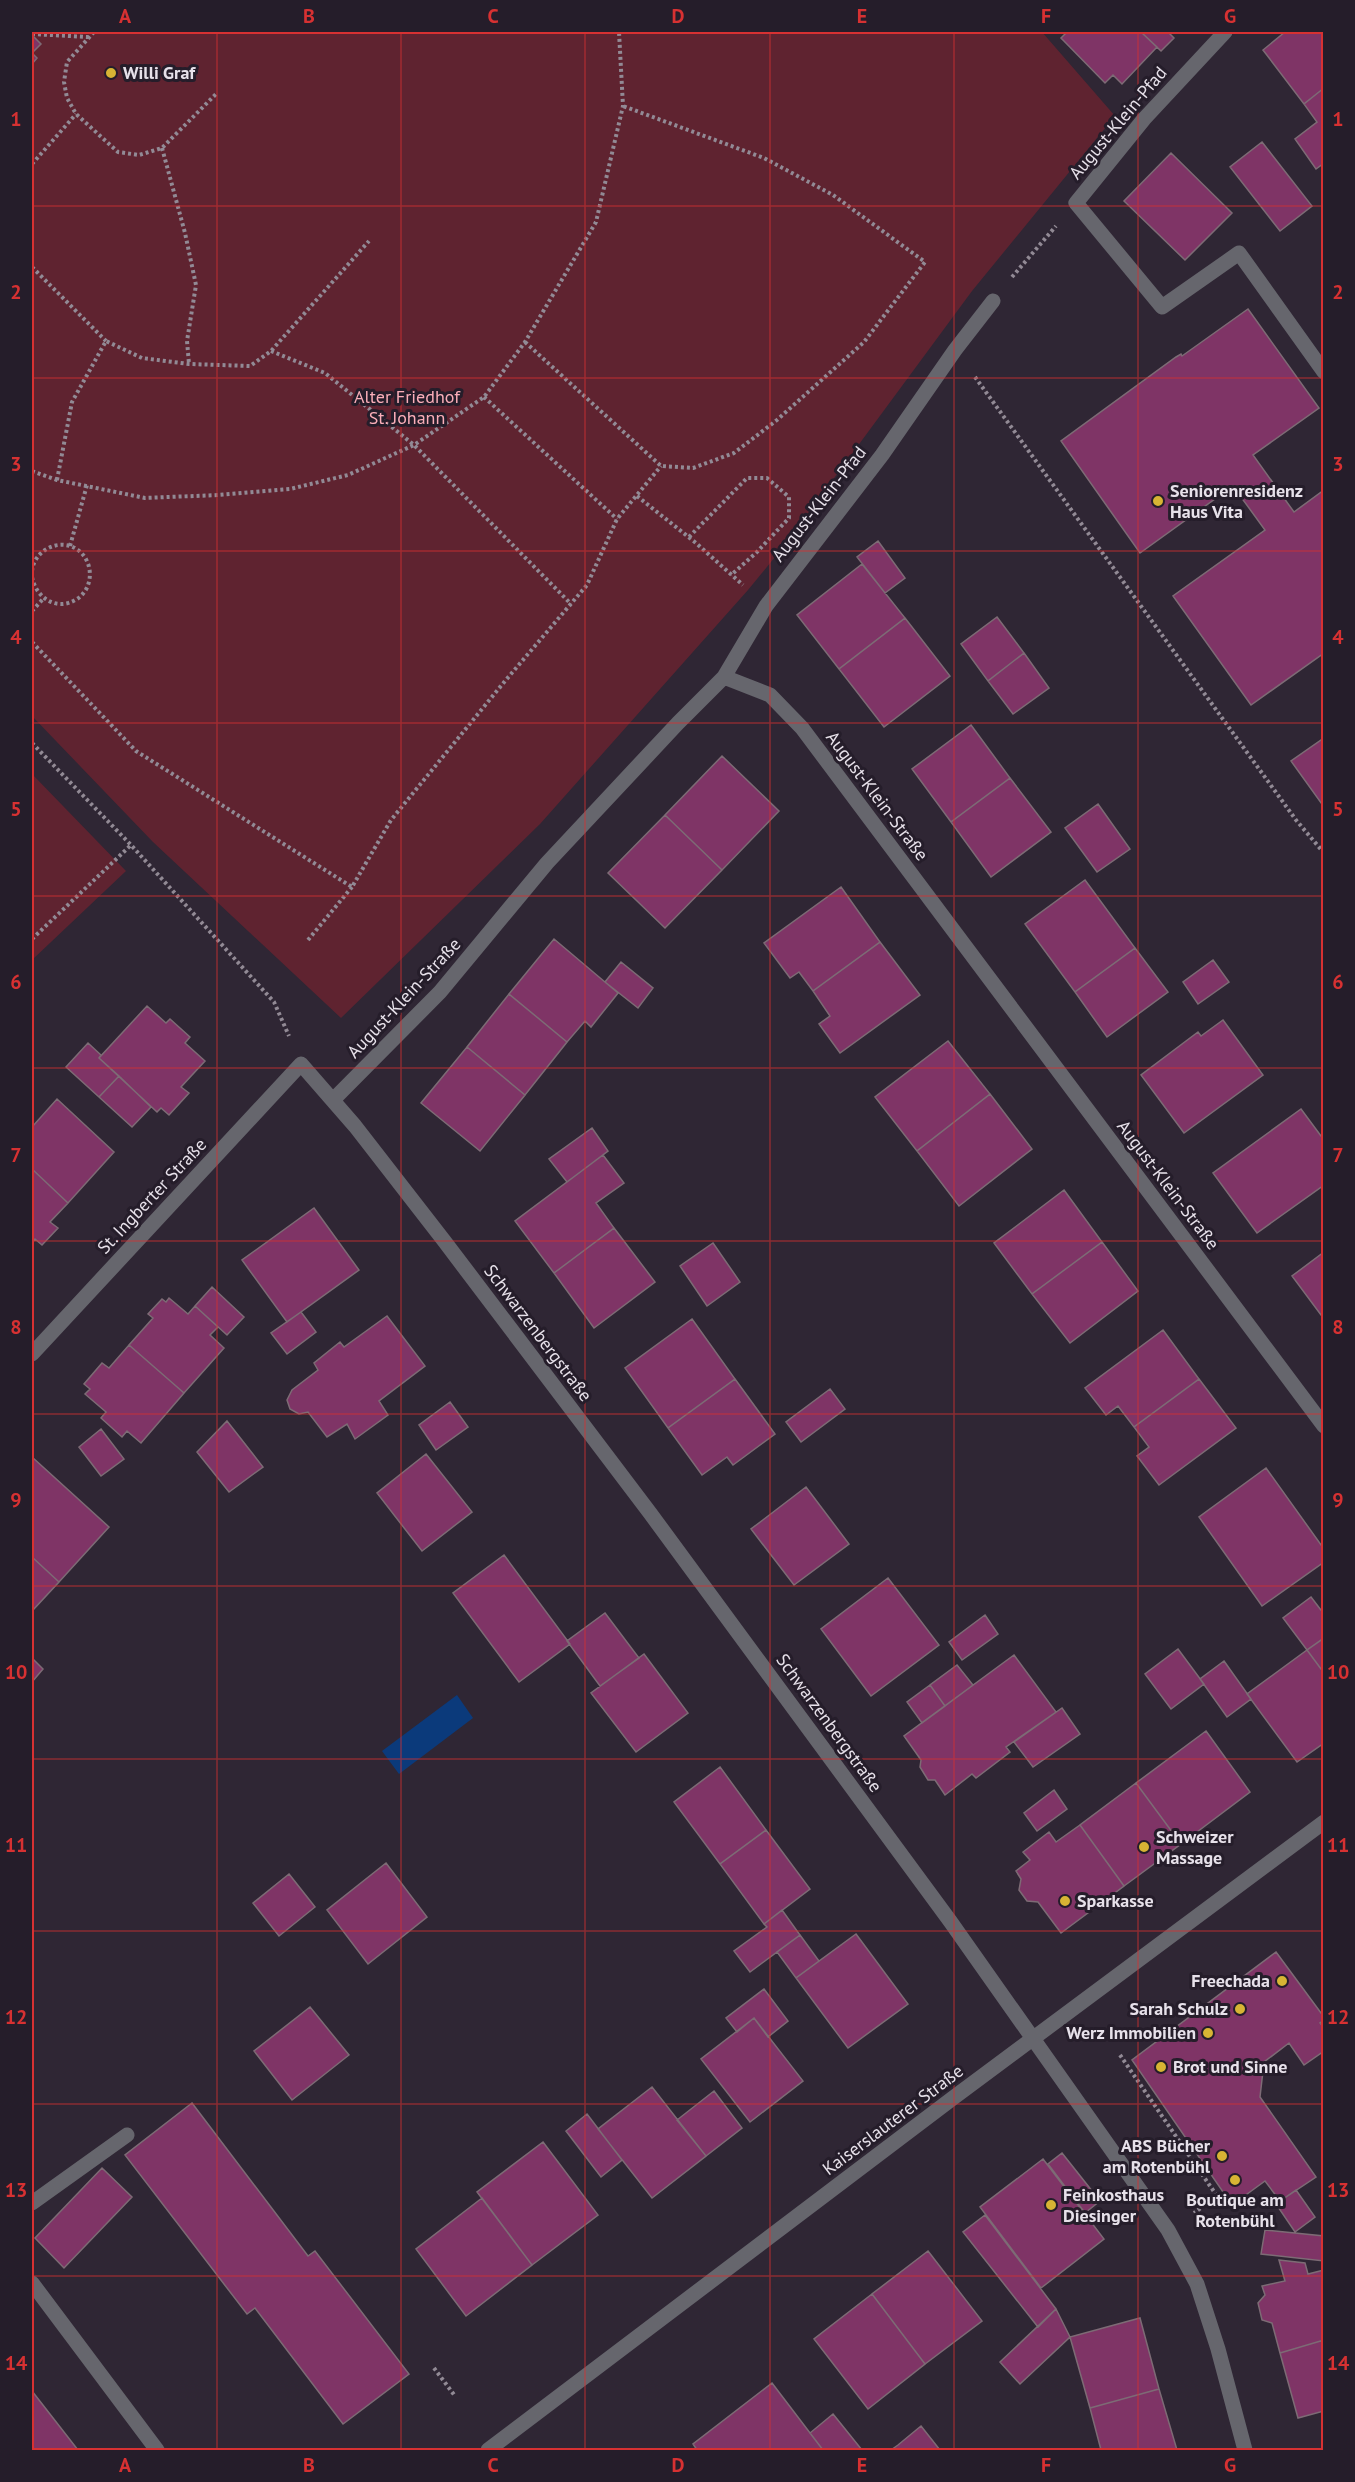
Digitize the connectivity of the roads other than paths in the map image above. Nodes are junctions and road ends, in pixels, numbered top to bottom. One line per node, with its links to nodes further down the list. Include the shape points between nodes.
1 (1225, 32): 3 (street, August-Klein-Pfad, via 1144,119 1076,203 1162,307 1239,253)
2 (993, 301): 4 (street, August-Klein-Pfad, via 766,606)
3 (1323, 372)
4 (724, 677): 6 (street, August-Klein-Straße, via 547,864 440,992); 8 (street, August-Klein-Straße, via 770,695 802,728)
5 (301, 1064): 6 (street, Schwarzenbergstraße); 7 (street, St. Ingberter Straße)
6 (333, 1100): 10 (street, Schwarzenbergstraße, via 650,1513 957,1929)
7 (32, 1354)
8 (1323, 1426)
9 (1323, 1822): 10 (street, Kaiserslauterer Straße)
10 (1033, 2039): 15 (street, Kaiserslauterer Straße); 16 (street, Schwarzenbergstraße, via 1168,2230 1197,2284)
11 (127, 2135): 12 (street)
12 (32, 2203)
13 (32, 2283): 14 (street)
14 (157, 2451)
15 (488, 2451)
16 (1245, 2451)

